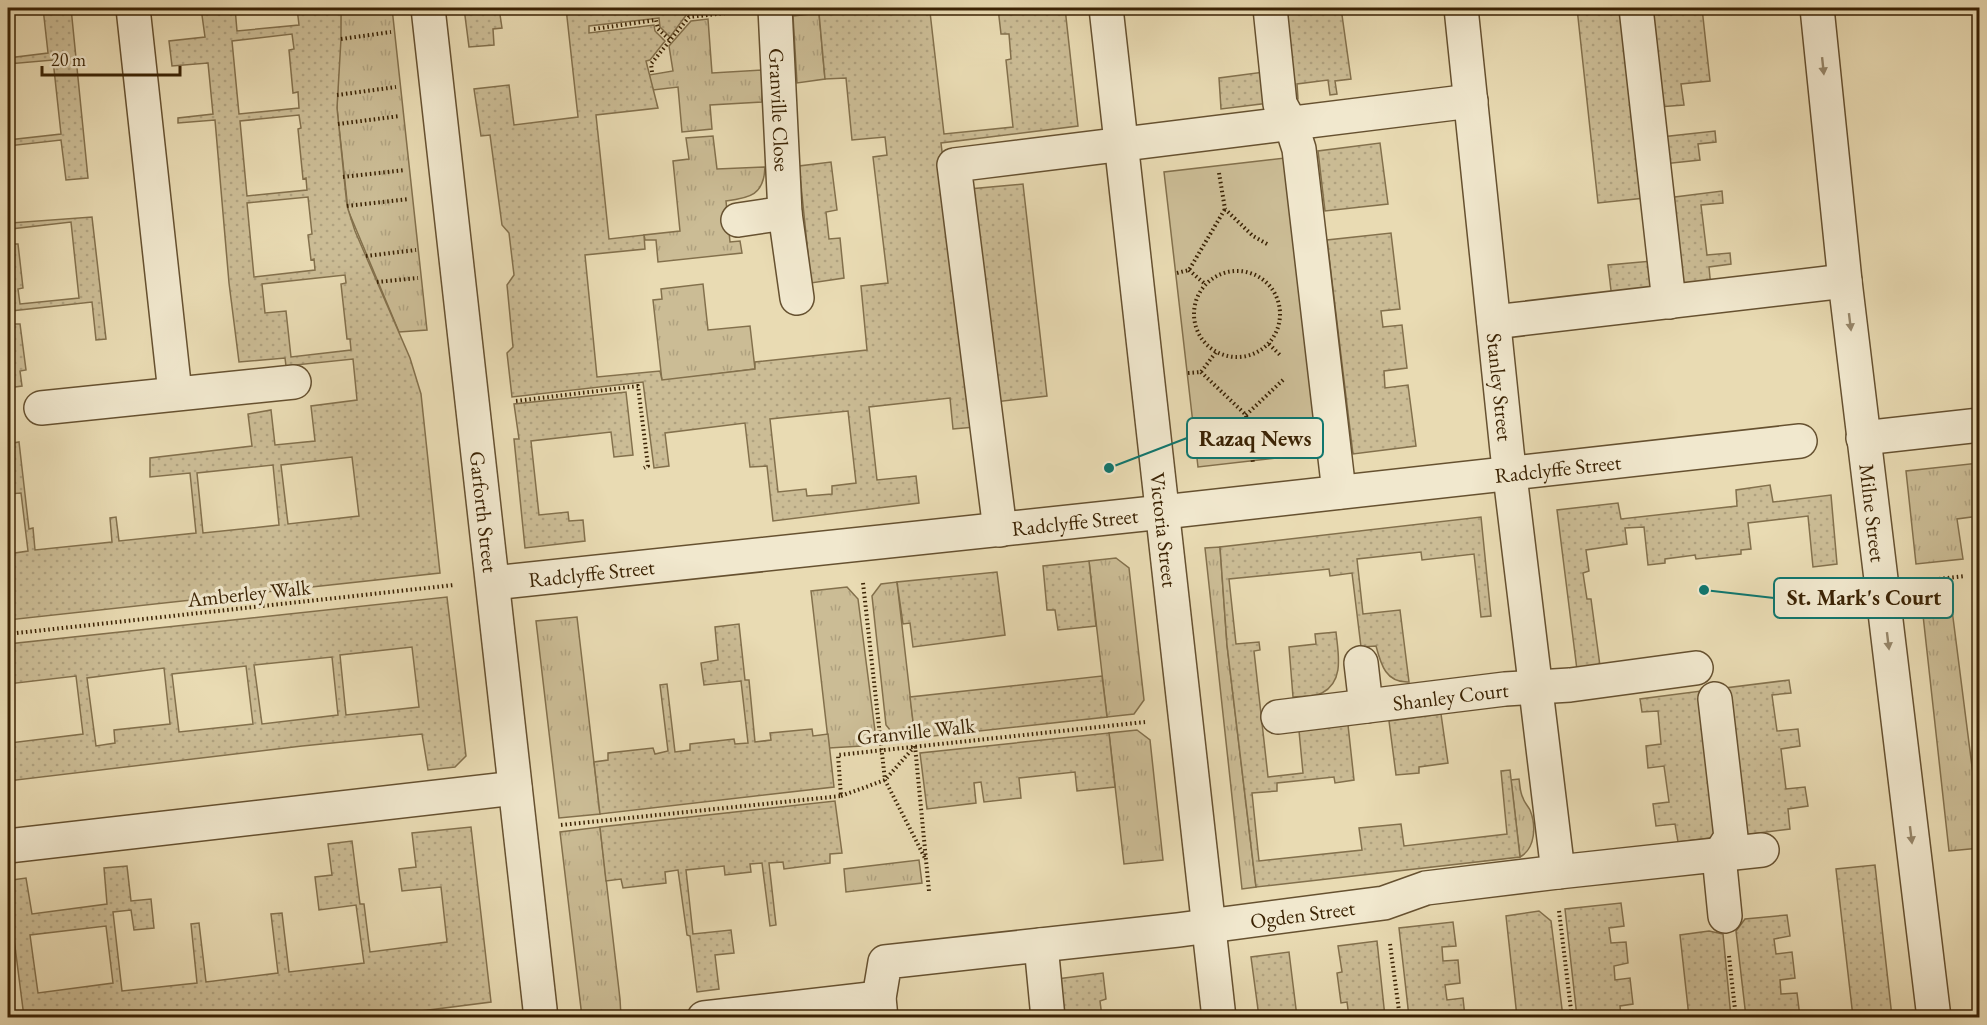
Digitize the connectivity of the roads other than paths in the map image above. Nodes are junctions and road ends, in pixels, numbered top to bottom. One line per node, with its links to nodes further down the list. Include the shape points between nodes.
1 (133, 8): 19 (street)
2 (428, 8): 28 (street, Garforth Street)
3 (775, 8): 12 (street, Granville Close)
4 (1106, 8): 11 (street, Victoria Street)
5 (1270, 8): 10 (street, via 1280,104)
6 (1461, 8): 9 (street, Stanley Street)
7 (1636, 8): 16 (street)
8 (1817, 8): 14 (street, Milne Street, one-way to 14)
9 (1471, 101): 10 (street); 17 (street, Stanley Street)
10 (1291, 124): 11 (street); 25 (street, via 1299,149)
11 (1121, 143): 26 (street, Victoria Street); 27 (street, via 954,165)
12 (785, 213): 13 (street); 15 (street, Granville Close)
13 (738, 220)
14 (1845, 281): 16 (street); 22 (street, Milne Street, one-way to 22)
15 (797, 298)
16 (1669, 302): 17 (street)
17 (1494, 322): 24 (street, Stanley Street)
18 (294, 382): 19 (street)
19 (175, 393): 20 (street)
20 (41, 408)
21 (1980, 425): 22 (street)
22 (1863, 438): 48 (street, Milne Street, one-way to 48)
23 (1800, 441): 24 (street, Radclyffe Street)
24 (1510, 474): 25 (street, Radclyffe Street); 31 (street, Stanley Street)
25 (1339, 492): 26 (street, Radclyffe Street)
26 (1163, 512): 27 (street, Radclyffe Street); 41 (street, Victoria Street)
27 (1000, 530): 28 (street, Radclyffe Street)
28 (493, 583): 35 (street, Garforth Street)
29 (1361, 663): 33 (street, Shanley Court)
30 (1696, 668): 31 (street, Shanley Court)
31 (1536, 687): 33 (street, Shanley Court); 39 (street, Stanley Street)
32 (1715, 699): 38 (street, via 1731,837)
33 (1366, 706): 34 (street, Shanley Court)
34 (1278, 717)
35 (515, 788): 36 (street); 44 (street, Garforth Street)
36 (8, 846)
37 (1762, 850): 38 (street, Ogden Street)
38 (1719, 856): 39 (street, Ogden Street); 40 (street)
39 (1558, 872): 41 (street, Ogden Street, via 1426,888 1384,903)
40 (1725, 916)
41 (1208, 926): 42 (street, Ogden Street); 47 (street, Victoria Street)
42 (1041, 945): 43 (street, Ogden Street, via 885,962); 46 (street)
43 (880, 1008): 45 (street)
44 (526, 1015)
45 (704, 1017)
46 (1048, 1017)
47 (1219, 1017)
48 (1934, 1017)

